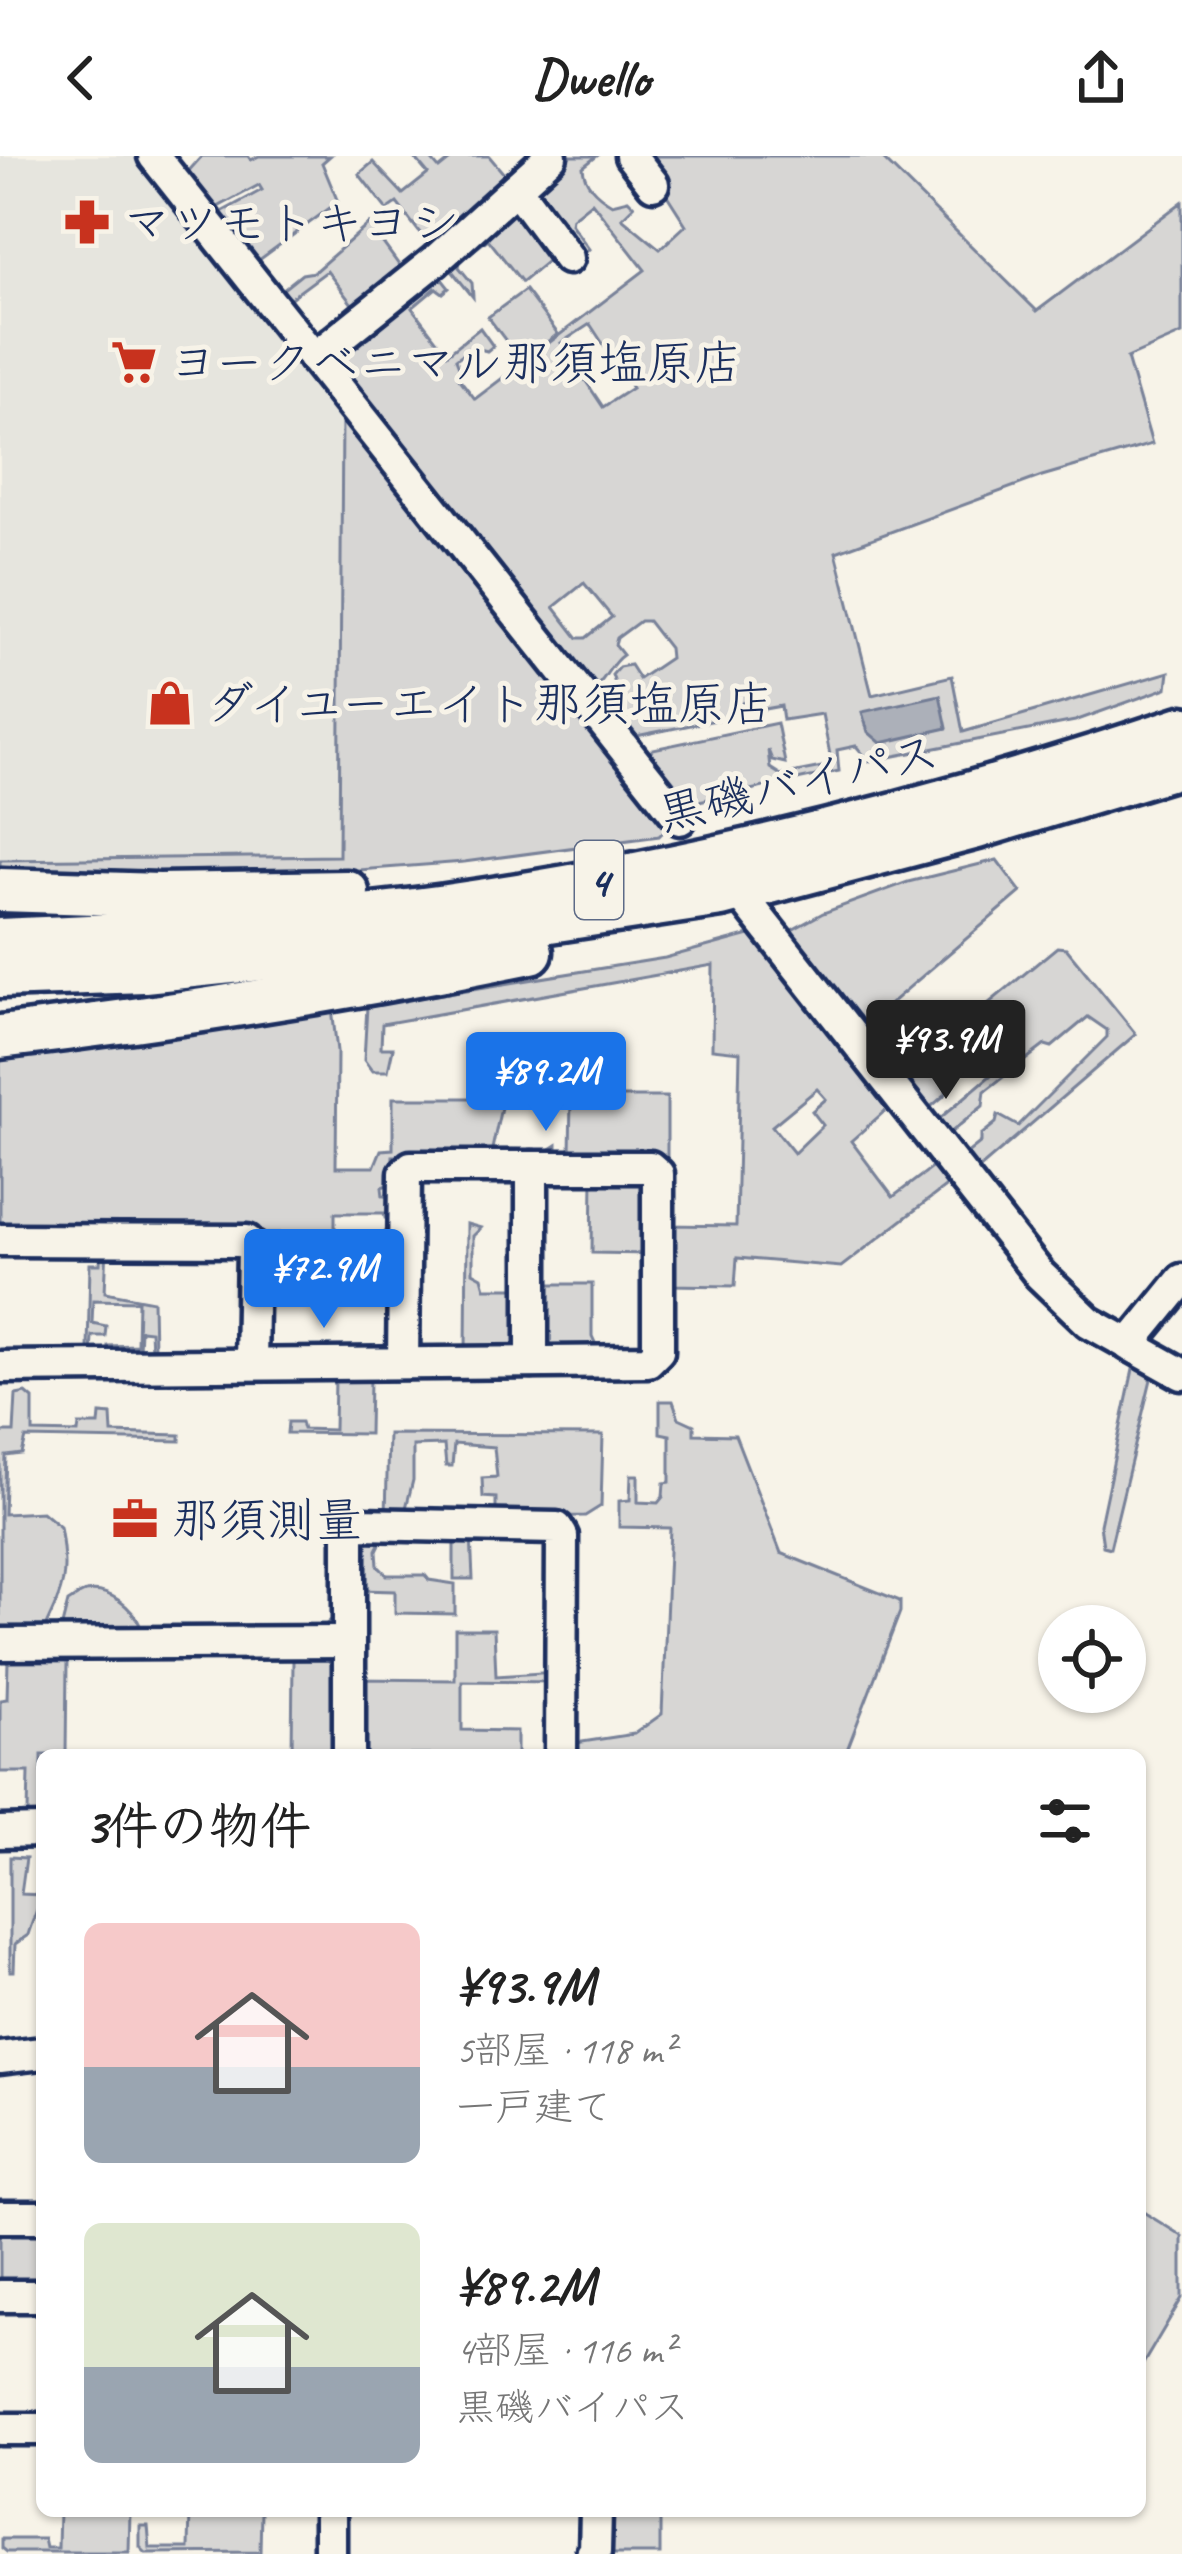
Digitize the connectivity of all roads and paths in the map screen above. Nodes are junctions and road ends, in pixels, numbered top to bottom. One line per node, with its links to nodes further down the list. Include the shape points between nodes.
1 (154, 156): 7 (street)
2 (551, 156): 4 (street)
3 (631, 156): 5 (street)
4 (515, 174): 6 (street); 7 (street, via 435,261)
5 (653, 184)
6 (568, 258)
7 (314, 358): 10 (street)
8 (1182, 728): 11 (highway, 黒磯バイパス / 4, via 946,802)
9 (1182, 765): 13 (highway, 黒磯バイパス / 4)
10 (680, 819)
11 (653, 869): 12 (highway, 4, via 352,892); 14 (highway, 黒磯バイパス / 4, via 398,911)
12 (0, 890)
13 (729, 893): 15 (highway, 黒磯バイパス / 4, via 377,947); 16 (highway, 4, via 620,931 442,970); 20 (street, via 1040,1275 1089,1322)
14 (0, 940)
15 (0, 976)
16 (0, 1037)
17 (532, 1167): 21 (street); 21 (street, via 650,1167 658,1174 658,1351 648,1361); 22 (street, via 405,1173)
18 (0, 1240): 23 (street, via 247,1241)
19 (1182, 1280): 20 (street)
20 (1129, 1345): 25 (street)
21 (532, 1362): 22 (street)
22 (403, 1363): 23 (street)
23 (251, 1364): 24 (street)
24 (0, 1367)
25 (1182, 1374)
26 (348, 1642): 27 (street); 28 (street); 29 (street, via 349,1528 557,1528)
27 (0, 1644)
28 (349, 1749)
29 (561, 1749)
30 (0, 1832): 31 (street)
31 (36, 1832)
32 (36, 2055): 33 (street)
33 (0, 2058)
34 (0, 2217): 35 (street)
35 (36, 2217)
36 (0, 2296): 37 (street)
37 (36, 2296)
38 (0, 2429): 39 (street)
39 (36, 2429)
40 (330, 2517): 42 (street)
41 (596, 2517): 43 (street)
42 (330, 2554)
43 (592, 2554)

